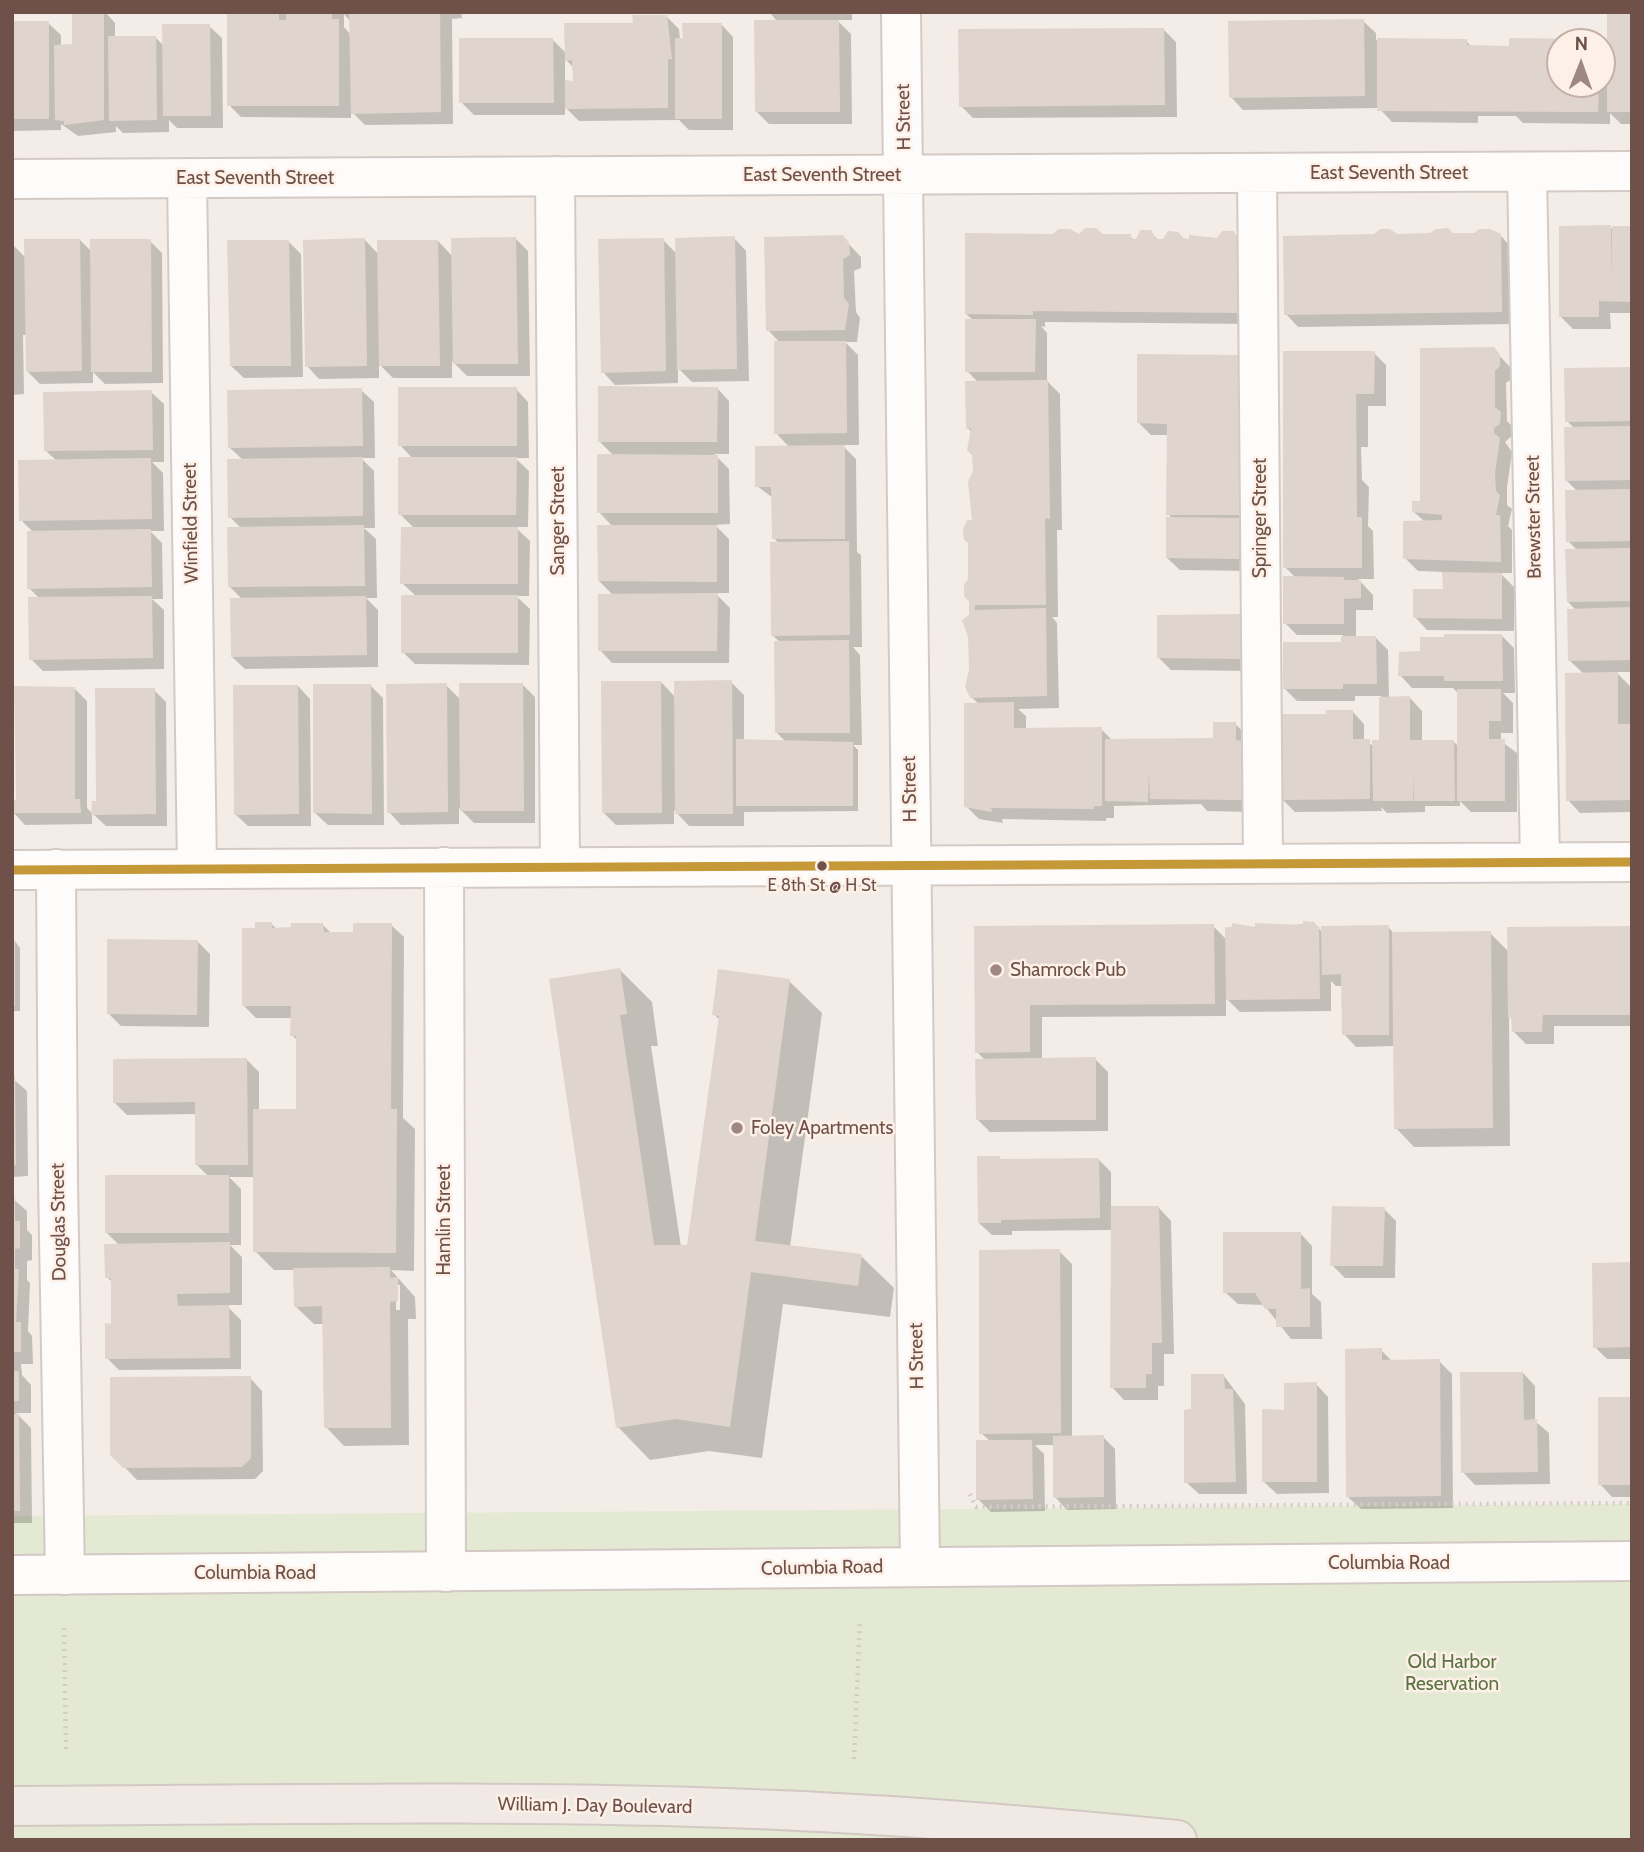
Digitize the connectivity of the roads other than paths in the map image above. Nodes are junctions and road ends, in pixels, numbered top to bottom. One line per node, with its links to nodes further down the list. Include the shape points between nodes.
1 (901, 12): 5 (street, H Street)
2 (1632, 171): 3 (street, East Seventh Street)
3 (1527, 172): 4 (street, East Seventh Street); 9 (street, Brewster Street)
4 (1257, 173): 5 (street, East Seventh Street); 11 (street, Springer Street)
5 (905, 175): 6 (street, East Seventh Street); 13 (street, H Street)
6 (555, 176): 7 (street, East Seventh Street); 12 (street, Sanger Street)
7 (187, 178): 8 (street, East Seventh Street); 16 (street, Winfield Street)
8 (12, 179)
9 (1540, 862): 10 (street); 11 (street)
10 (1632, 862)
11 (1263, 864): 13 (street)
12 (560, 866): 13 (street); 14 (street)
13 (911, 866): 19 (street, H Street)
14 (444, 867): 16 (street); 20 (street, Hamlin Street)
15 (56, 869): 16 (street); 17 (street); 22 (street, Douglas Street)
16 (197, 869)
17 (12, 870)
18 (1632, 1561): 19 (street, Columbia Road)
19 (920, 1566): 20 (street, Columbia Road)
20 (446, 1572): 22 (street, Columbia Road)
21 (12, 1575): 22 (street, Columbia Road)
22 (65, 1575)
23 (12, 1807): 24 (main road, William J. Day Boulevard, via 452,1804 726,1808 902,1816)
24 (1177, 1840)

